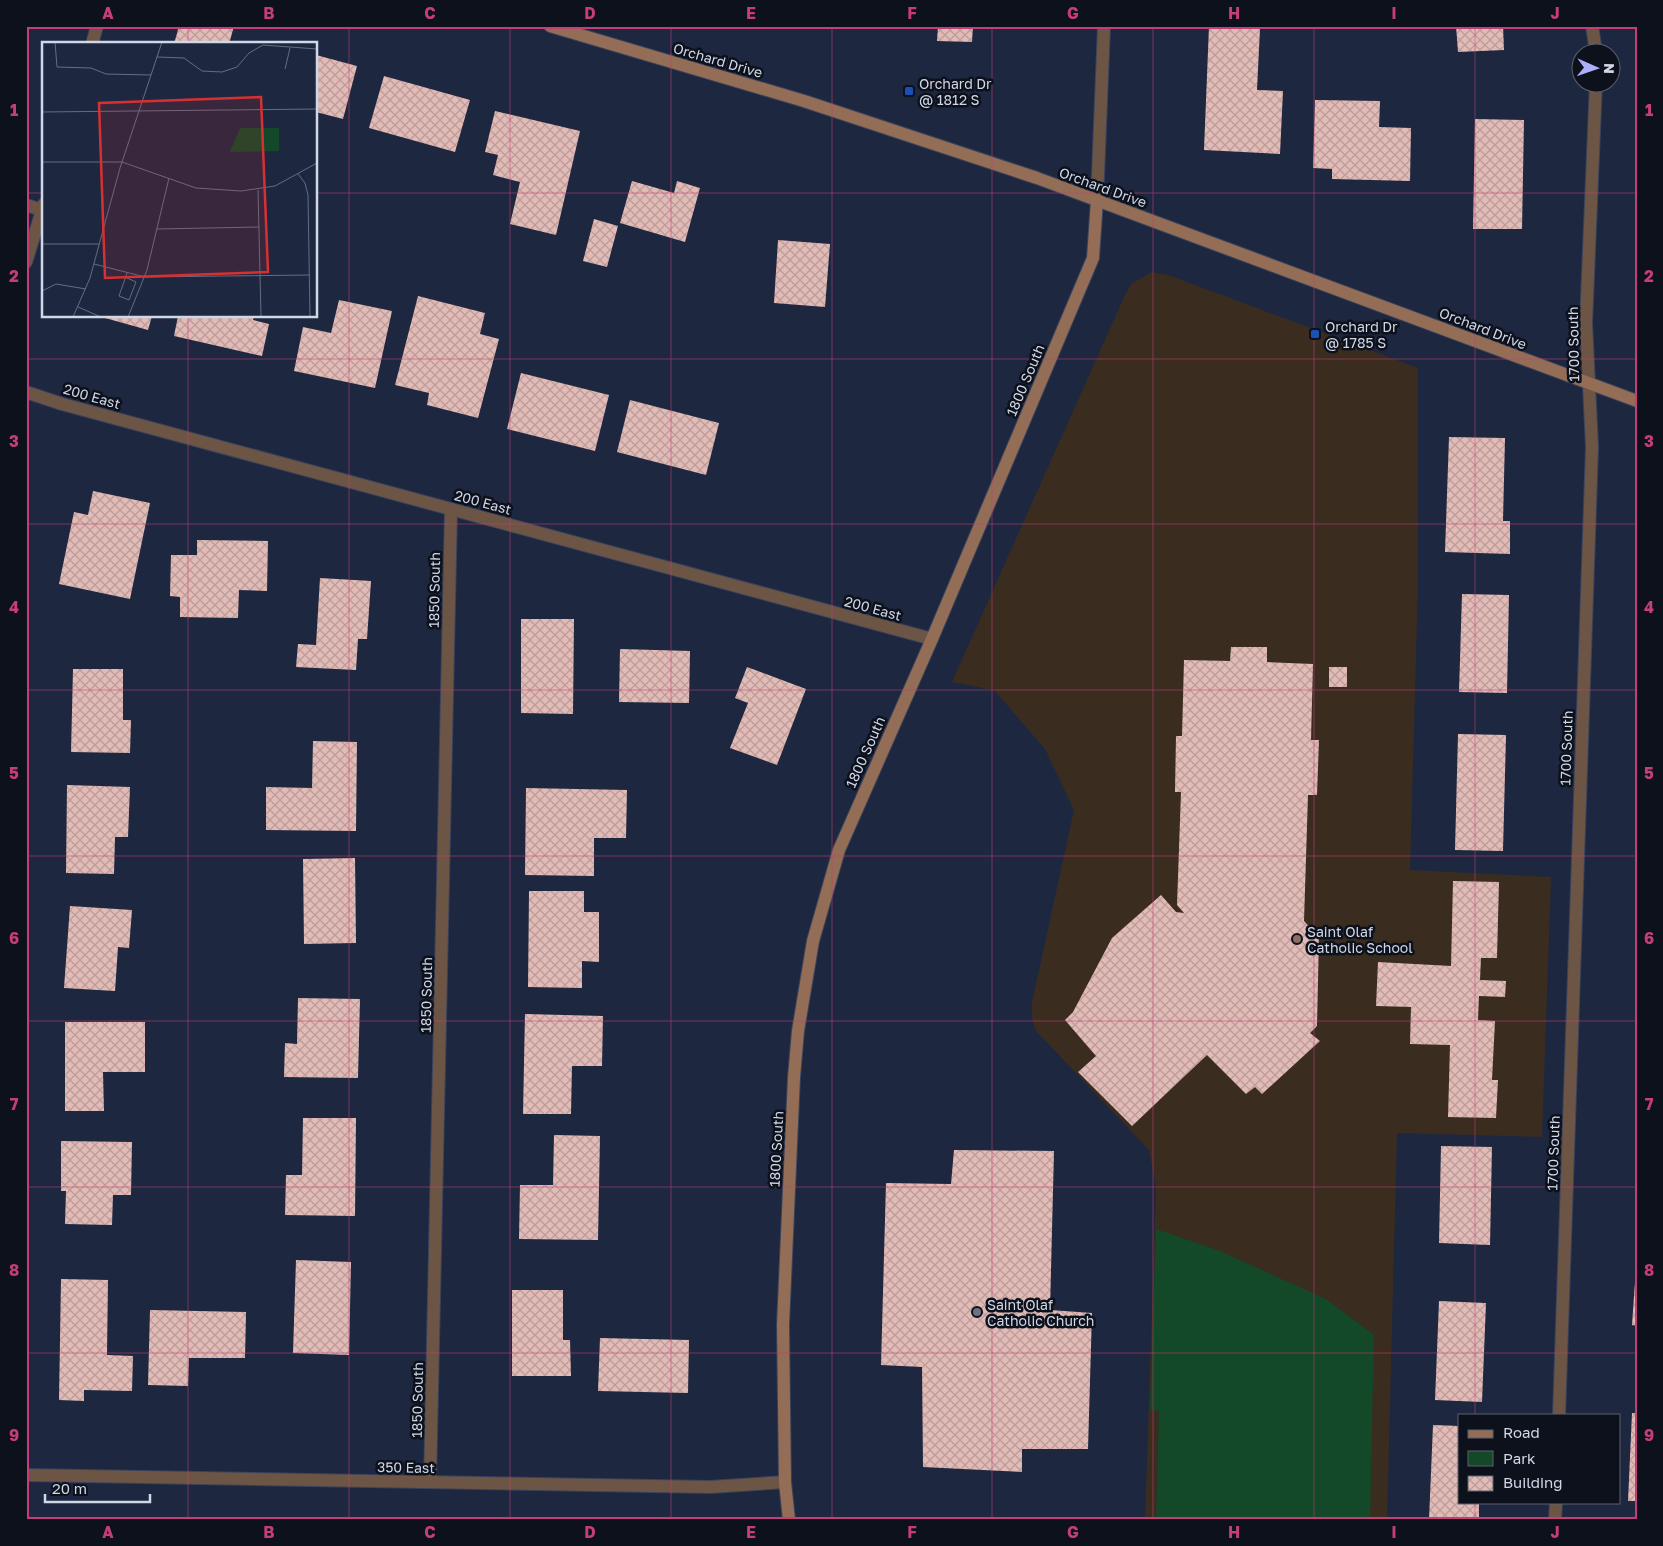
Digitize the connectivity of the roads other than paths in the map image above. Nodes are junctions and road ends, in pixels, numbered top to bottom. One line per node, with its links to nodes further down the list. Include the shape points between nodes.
1 (97, 26): 5 (street)
2 (550, 26): 8 (main road, Orchard Drive, via 921,138)
3 (1104, 26): 8 (street, 1800 South)
4 (1592, 26): 6 (street)
5 (93, 42)
6 (1594, 42)
7 (1596, 92): 13 (street, 1700 South, via 1586,323)
8 (1097, 200): 13 (main road, Orchard Drive); 17 (main road, 1800 South, via 1093,258)
9 (26, 205): 10 (street)
10 (42, 207)
11 (42, 210): 12 (street)
12 (26, 262)
13 (1588, 383): 15 (main road, Orchard Drive); 18 (street, 1700 South, via 1592,447)
14 (26, 392): 16 (street, 200 East)
15 (1637, 402)
16 (451, 509): 17 (street, 200 East); 20 (street, 1850 South)
17 (932, 639): 21 (main road, 1800 South, via 839,850 804,986 794,1077 783,1325)
18 (1559, 1414)
19 (26, 1475): 20 (street, 350 East)
20 (430, 1482): 21 (street, 350 East, via 710,1487)
21 (785, 1482): 23 (main road, 1800 South)
22 (1556, 1504): 24 (street)
23 (789, 1520)
24 (1555, 1520)

